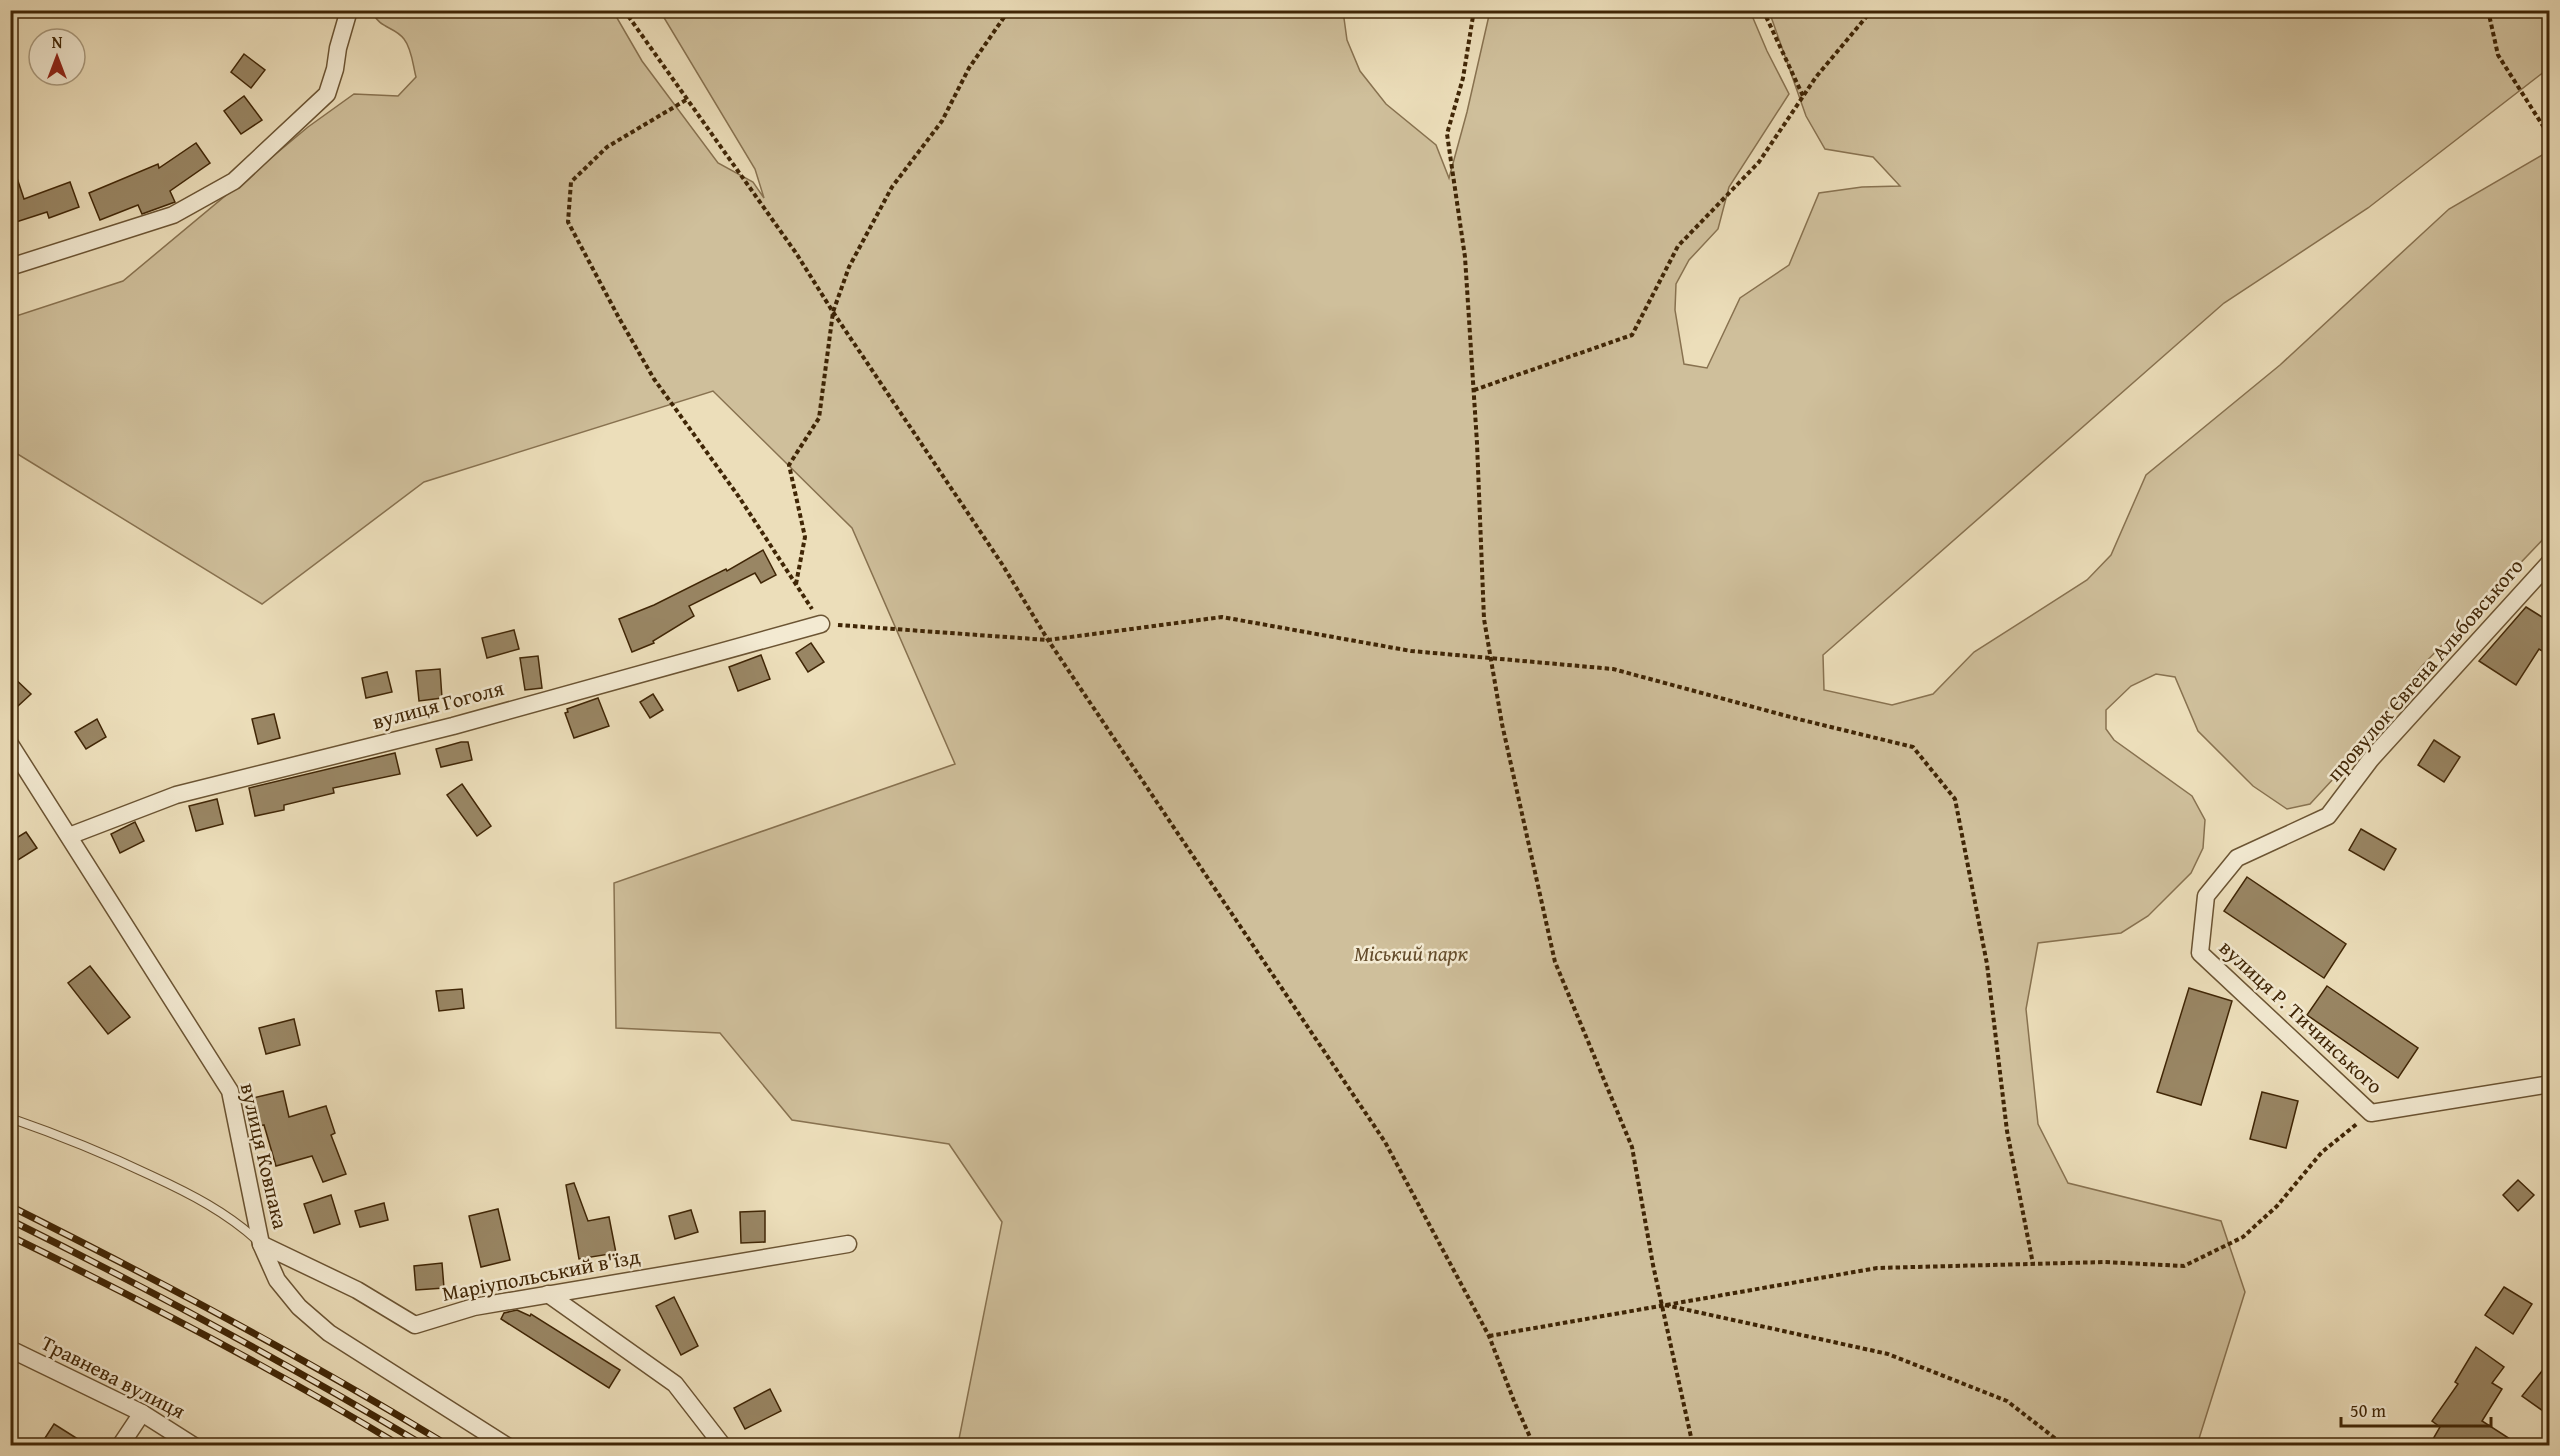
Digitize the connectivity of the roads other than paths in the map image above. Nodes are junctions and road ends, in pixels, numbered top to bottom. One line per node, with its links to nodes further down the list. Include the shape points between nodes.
1 (349, 10): 2 (street, via 327,94 234,182 173,215)
2 (10, 267)
3 (2550, 562): 7 (street, провулок Євгена Альбовського, via 2371,759 2328,816 2237,858 2206,896)
4 (821, 624): 6 (street, вулиця Гоголя, via 453,726 176,795)
5 (10, 744): 6 (street, вулиця Ковпака)
6 (69, 836): 10 (street, вулиця Ковпака, via 230,1091)
7 (2200, 953): 8 (street, вулиця Р. Тичинського, via 2371,1113)
8 (2550, 1084)
9 (10, 1118): 10 (lane, via 92,1148 204,1201 237,1222)
10 (261, 1244): 12 (street, Маріупольський в'їзд, via 357,1290 415,1325 474,1307); 17 (street, вулиця Ковпака, via 277,1281 329,1333)
11 (848, 1244): 12 (street, Маріупольський в'їзд)
12 (548, 1294): 18 (street, via 675,1384)
13 (10, 1349): 14 (street, Травнева вулиця)
14 (142, 1413): 15 (street); 16 (street, Травнева вулиця)
15 (120, 1446)
16 (194, 1446)
17 (507, 1446)
18 (723, 1446)

